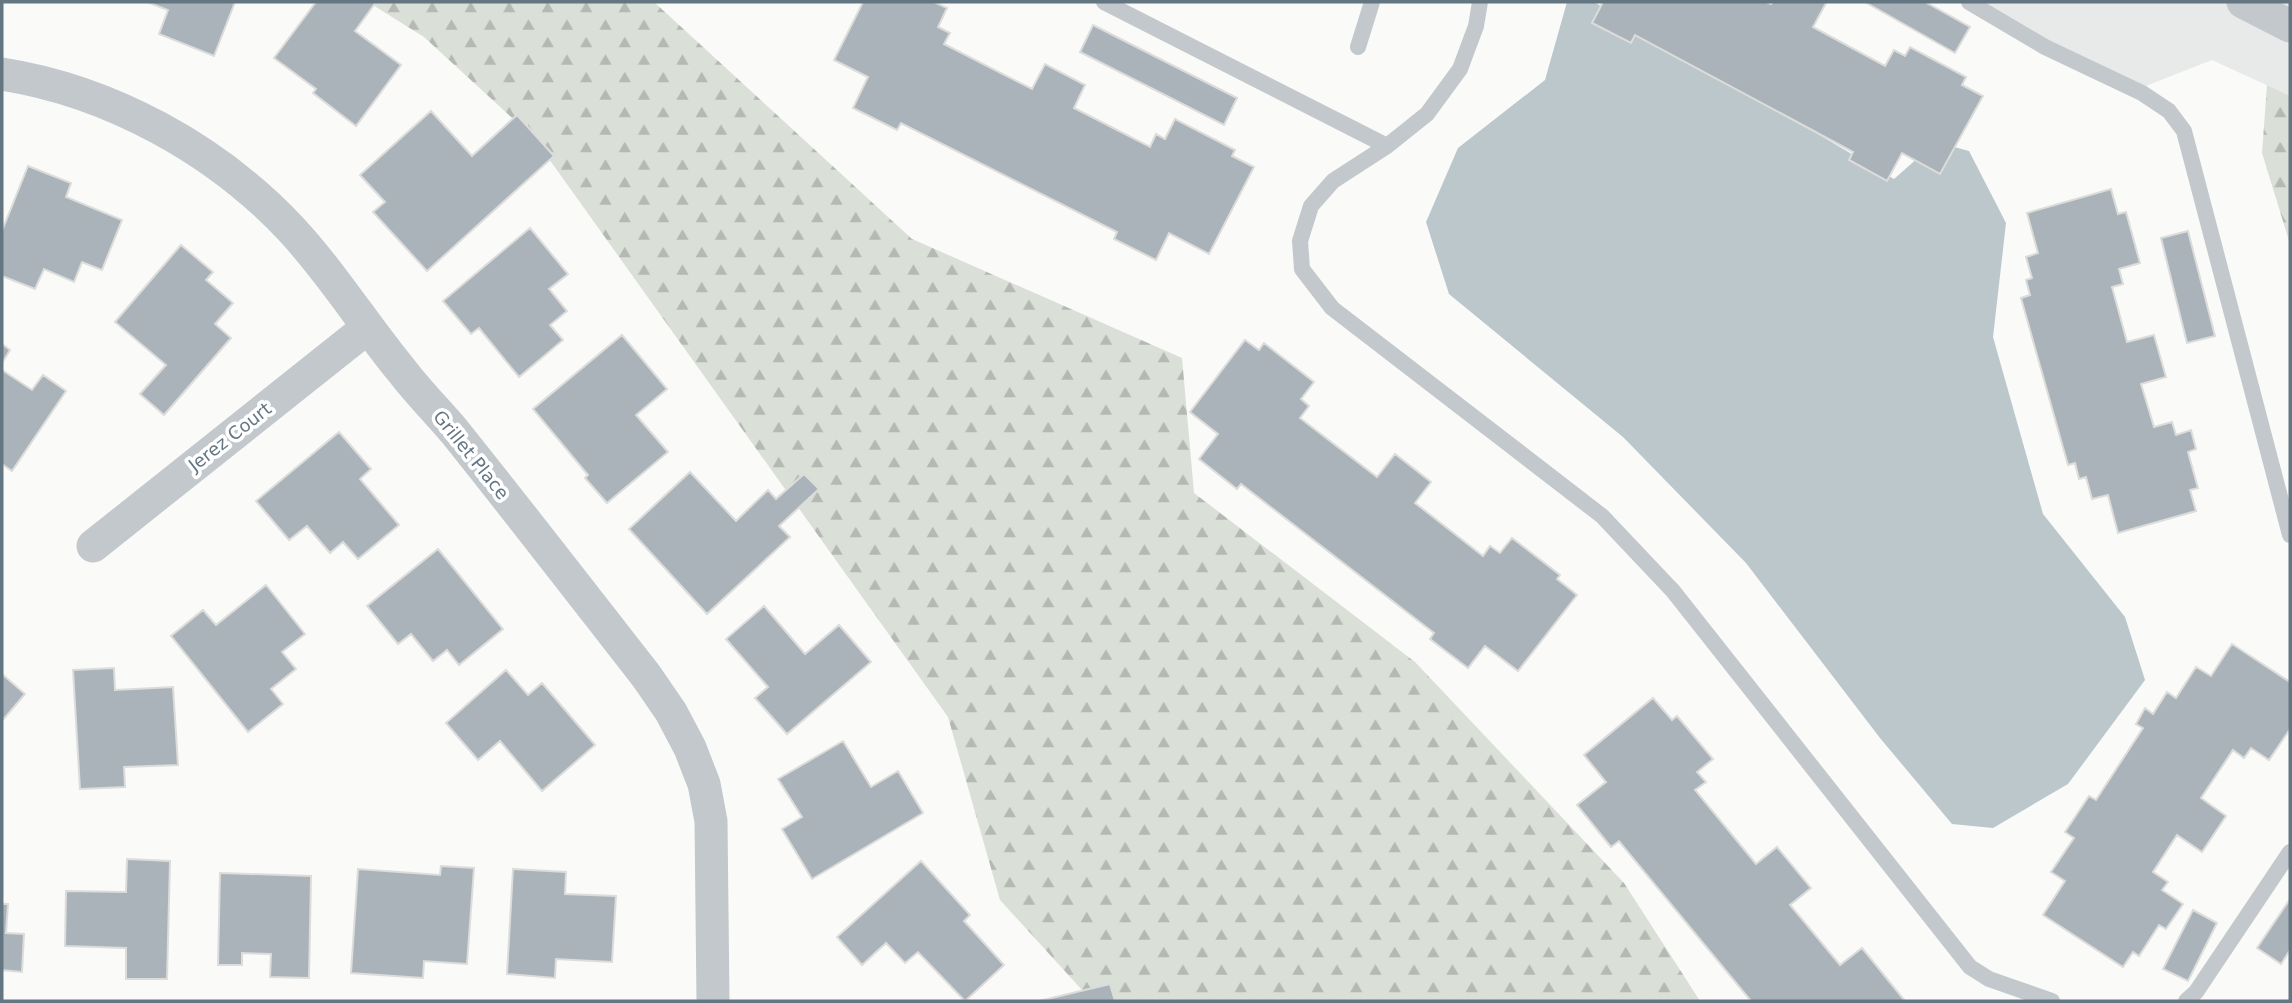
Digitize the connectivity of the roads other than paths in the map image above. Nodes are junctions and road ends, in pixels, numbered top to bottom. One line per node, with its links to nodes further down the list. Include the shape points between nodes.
1 (1104, 2): 9 (lane)
2 (1372, 2): 7 (lane)
3 (1480, 2): 9 (lane, via 1460,69 1427,114)
4 (1969, 2): 11 (lane, via 2045,47 2142,93 2169,111 2184,131)
5 (2243, 2): 6 (street)
6 (2290, 26)
7 (1358, 47)
8 (2, 74): 10 (street, Grillet Place, via 47,83 124,111 233,176 291,229)
9 (1387, 146): 15 (lane, via 1333,181 1311,206 1300,242 1302,269 1332,308 1611,526 1673,591 1970,967 1989,979)
10 (367, 328): 12 (street, Jerez Court); 14 (street, Grillet Place, via 647,677 690,748 704,784 711,821)
11 (2290, 535)
12 (93, 546)
13 (2290, 852): 16 (lane)
14 (713, 1001)
15 (2052, 1001)
16 (2186, 1001)

